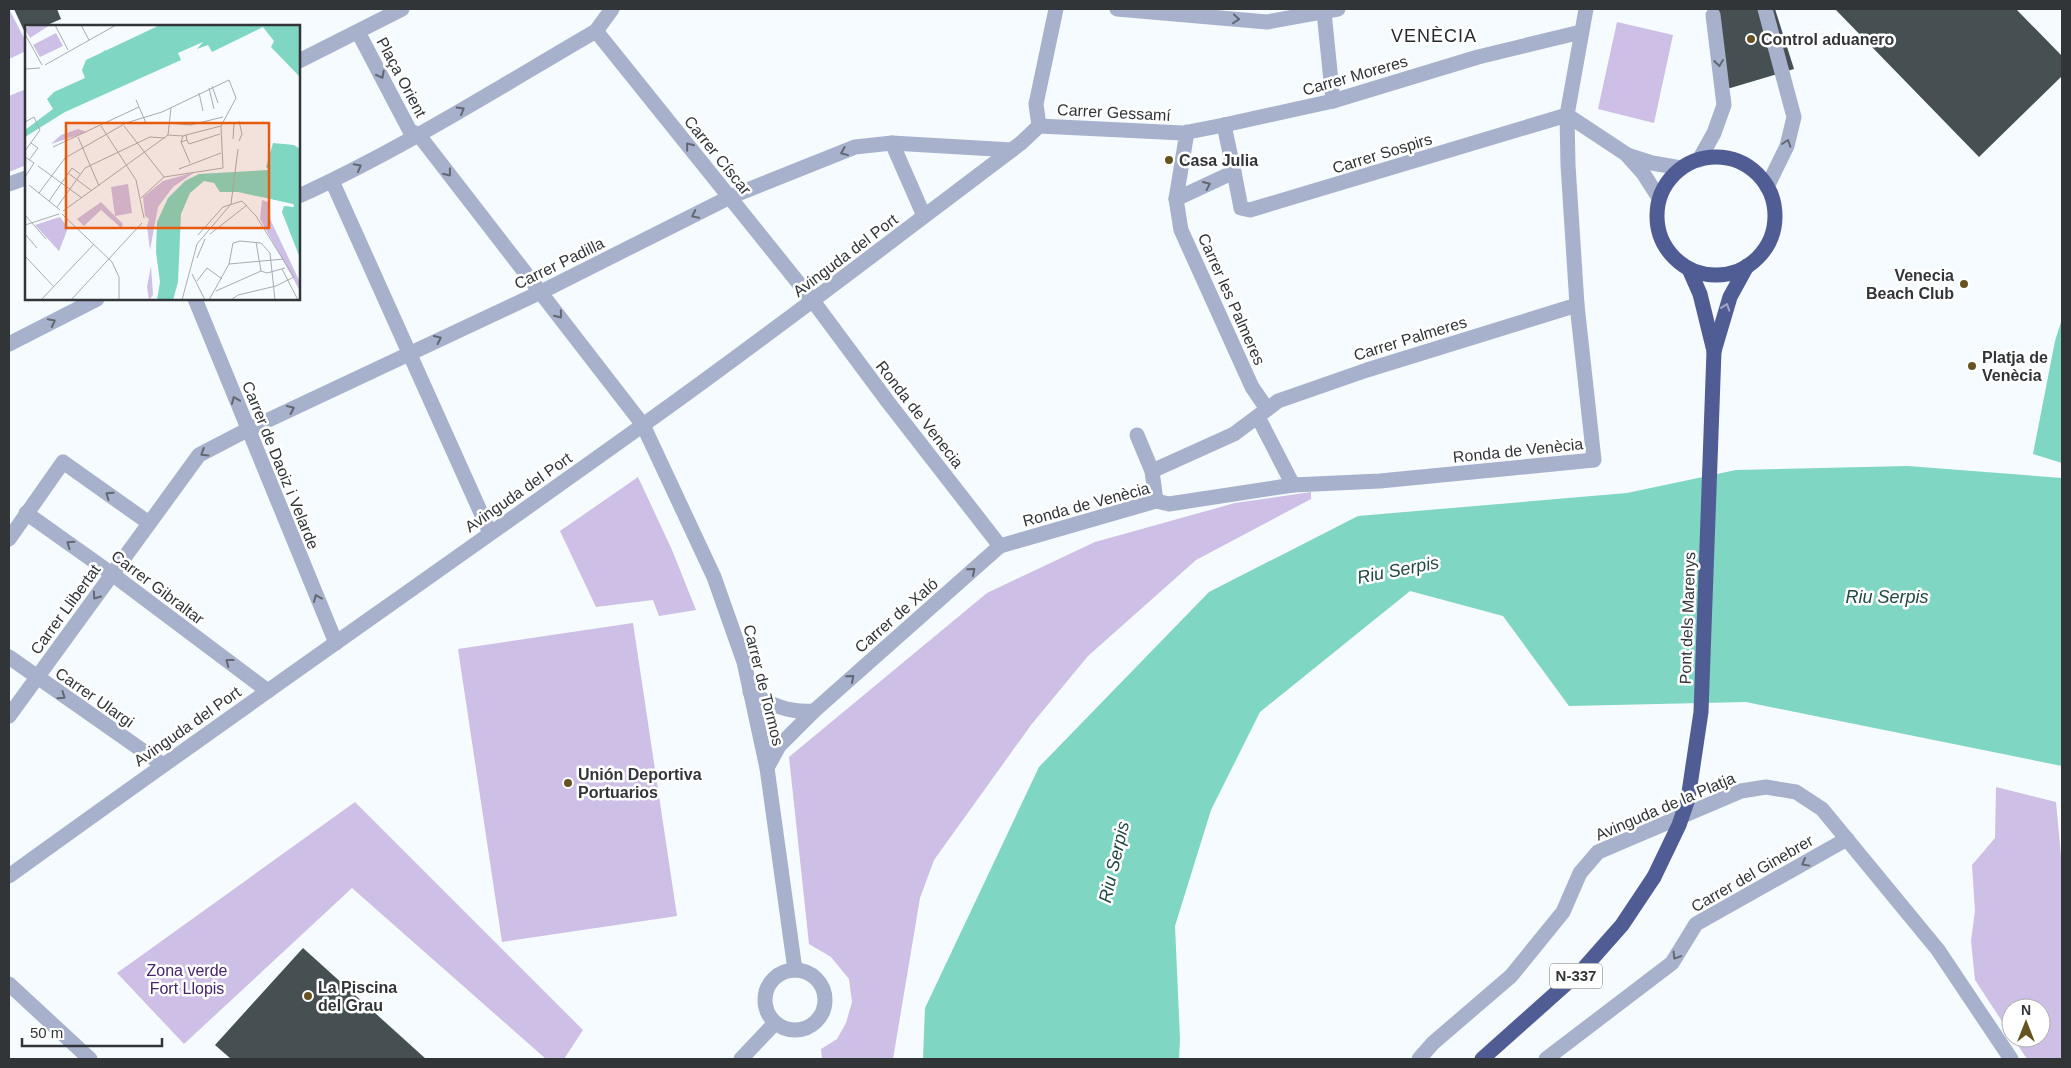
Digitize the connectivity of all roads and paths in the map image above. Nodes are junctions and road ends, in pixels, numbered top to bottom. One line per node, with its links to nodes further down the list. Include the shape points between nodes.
1 (402, 9): 11 (street)
2 (612, 9): 10 (street)
3 (1056, 9): 17 (street, via 1036,104)
4 (1117, 9): 8 (street)
5 (1586, 9): 12 (street, Ronda de Venècia)
6 (1764, 9): 29 (street, one-way to 6, via 1787,146 1794,117)
7 (1331, 10): 8 (street, one-way to 7, via 1267,22); 14 (street)
8 (1215, 13)
9 (1713, 15): 23 (street, one-way to 23, via 1724,105)
10 (596, 31): 19 (street, one-way to 10); 31 (street, Carrer Císcar, one-way to 10)
11 (358, 32): 13 (street); 19 (street, Plaça Orient, one-way to 19, via 410,131)
12 (1582, 32): 14 (street, Carrer Moreres, via 1478,57); 15 (street, Ronda de Venècia)
13 (300, 61)
14 (1333, 101): 16 (street, Carrer Moreres)
15 (1567, 115): 22 (street); 25 (street, Carrer Sospirs, via 1250,210 1242,208); 41 (street, Ronda de Venècia)
16 (1224, 125): 18 (street, Carrer Moreres); 25 (street)
17 (1039, 126): 18 (street, Carrer Gessamí); 21 (street, Avinguda del Port)
18 (1187, 132): 33 (street, Carrer les Palmeres)
19 (418, 134): 27 (street, one-way to 19); 37 (street, Plaça Orient, one-way to 37)
20 (892, 143): 21 (street, Carrer Padilla); 31 (street, Carrer Padilla, one-way to 31, via 855,147); 34 (street)
21 (1012, 150): 34 (street, Avinguda del Port)
22 (1626, 154): 24 (street); 32 (street)
23 (1699, 160): 24 (highway); 29 (highway, via 1718,158 1737,162 1754,172)
24 (1681, 168): 32 (highway, via 1668,181)
25 (1234, 172): 33 (street, one-way to 25)
26 (25, 178): 28 (street)
27 (332, 180): 30 (street); 44 (street)
28 (9, 184)
29 (1767, 187): 35 (highway, via 1774,208 1772,233 1767,246)
30 (300, 196)
31 (730, 197): 37 (street, Carrer Padilla, one-way to 37); 40 (street, Carrer Císcar)
32 (1660, 198): 36 (highway, via 1657,221 1661,239 1670,254)
33 (1176, 199): 45 (street, Carrer les Palmeres, via 1181,230)
34 (924, 216): 40 (street, Avinguda del Port)
35 (1748, 266): 36 (highway, via 1729,274 1709,275); 43 (highway, one-way to 35, via 1730,297)
36 (1689, 269): 43 (highway, via 1700,294)
37 (541, 292): 44 (street, Carrer Padilla, one-way to 37); 46 (street, Carrer de Tormos, one-way to 46)
38 (95, 300): 42 (street, one-way to 38)
39 (195, 300): 47 (street, Carrer de Daoiz i Velarde, one-way to 39)
40 (813, 301): 46 (street, Avinguda del Port); 56 (street, Ronda de Venecia)
41 (1577, 305): 45 (street, Carrer Palmeres, via 1367,370 1278,401); 50 (street, Ronda de Venècia, via 1594,460)
42 (9, 344)
43 (1714, 351): 75 (highway, Pont dels Marenys / N-337, bridge, via 1701,712 1688,799 1654,877 1622,925 1584,968)
44 (410, 352): 47 (street, Carrer Padilla, one-way to 44); 54 (street)
45 (1263, 413): 49 (street, Carrer Palmeres, via 1234,434); 50 (street, Carrer les Palmeres)
46 (643, 425): 54 (street, Avinguda del Port); 62 (street, Carrer de Tormos, via 714,577 744,662)
47 (247, 430): 53 (street, Carrer Llibertat, one-way to 53, via 199,455); 58 (street, Carrer de Daoiz i Velarde, one-way to 47)
48 (1137, 435): 49 (street)
49 (1152, 471): 51 (street)
50 (1293, 485): 51 (street, Ronda de Venècia, via 1169,504)
51 (1156, 501): 56 (street, Ronda de Venècia)
52 (26, 514): 53 (street, one-way to 52, via 63,462); 55 (street); 57 (street, Carrer Gibraltar, one-way to 52)
53 (149, 523): 57 (street, Carrer Llibertat)
54 (490, 533): 58 (street, Avinguda del Port)
55 (9, 539)
56 (1000, 546): 63 (street, Carrer de Xaló, one-way to 56)
57 (112, 574): 60 (street, Carrer Llibertat, one-way to 60); 61 (street, Carrer Gibraltar, one-way to 57)
58 (336, 643): 61 (street, Avinguda del Port)
59 (9, 656): 60 (street, Carrer Ulargi)
60 (36, 678): 64 (street, Carrer Llibertat); 65 (street, Carrer Ulargi, one-way to 65)
61 (268, 691): 65 (street, Avinguda del Port)
62 (750, 692): 63 (street, via 783,709); 66 (street, Carrer de Tormos)
63 (814, 711): 66 (street, Carrer de Xaló, via 779,746)
64 (9, 716)
65 (162, 765): 68 (street, Avinguda del Port)
66 (767, 768): 69 (street, Carrer de Tormos)
67 (1847, 840): 74 (street, Avinguda de la Platja, via 1822,809 1796,792 1766,787 1741,791 1598,852 1580,873 1563,912 1511,976 1433,1043); 76 (street, Carrer del Ginebrer, one-way to 76, via 1696,924 1672,963); 77 (street, Avinguda de la Platja, via 1938,950)
68 (9, 876)
69 (795, 970): 71 (street, via 775,978 766,990 767,1011); 71 (street, via 814,976 820,983 825,992 824,1011 819,1020 802,1030 793,1031)
70 (9, 984): 72 (street)
71 (775, 1023): 73 (street)
72 (90, 1059)
73 (741, 1059)
74 (1419, 1059)
75 (1482, 1059)
76 (1546, 1059)
77 (2011, 1059)

